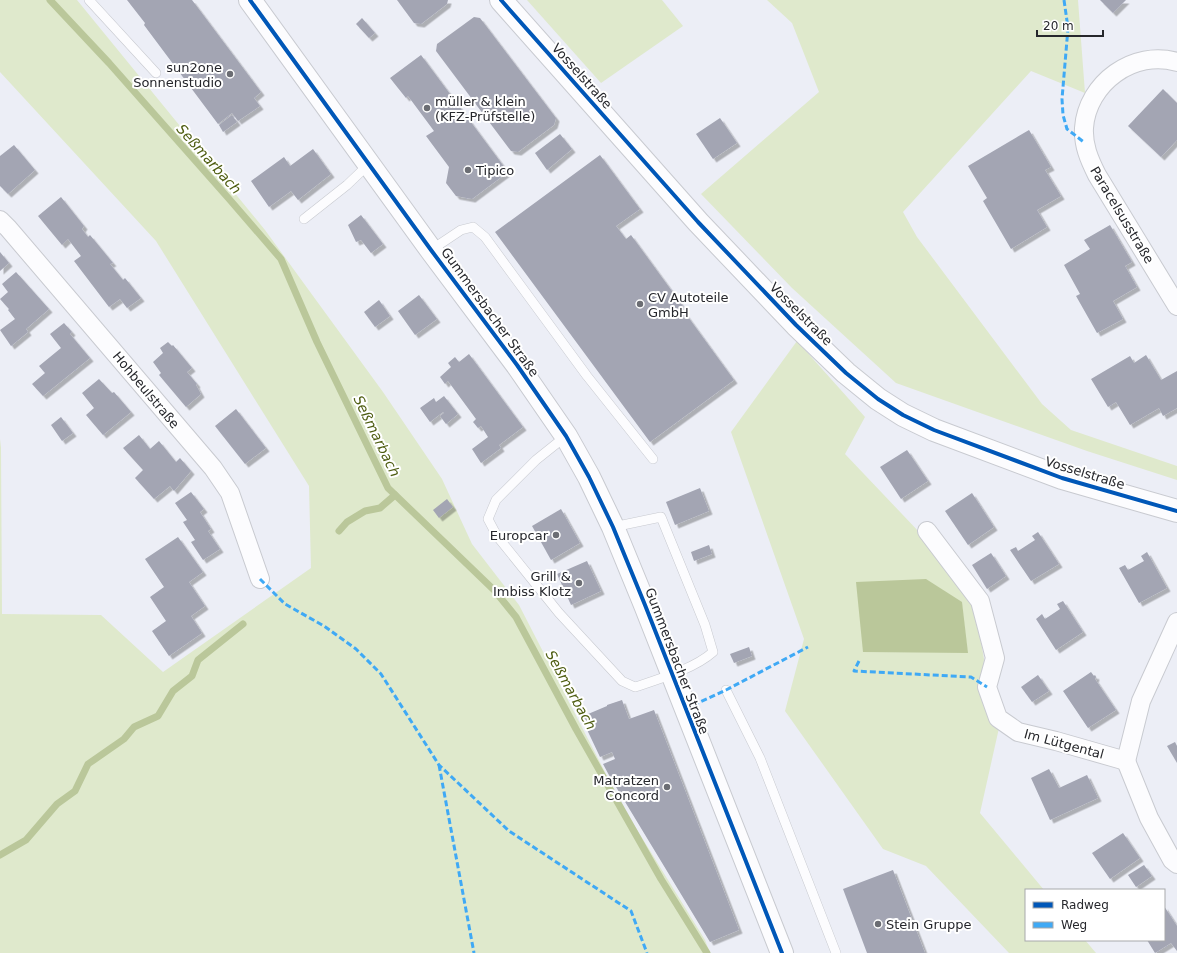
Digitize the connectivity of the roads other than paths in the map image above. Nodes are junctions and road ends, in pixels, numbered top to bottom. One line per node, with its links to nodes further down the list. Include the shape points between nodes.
1 (89, 0): 7 (lane)
2 (250, 0): 6 (main road, Gummersbacher Straße)
3 (268, 0): 6 (main road)
4 (501, 0): 15 (main road, Vosselstraße, via 698,222 796,324 846,373 878,399 934,430 1062,478)
5 (1177, 62): 12 (street, Paracelsusstraße, via 1155,59 1136,62 1119,70 1104,83 1093,98 1084,127 1088,157 1097,175)
6 (297, 65): 8 (main road, Gummersbacher Straße)
7 (156, 73)
8 (369, 164): 9 (lane); 11 (main road, Gummersbacher Straße)
9 (304, 219)
10 (0, 220): 18 (street, Hohbeulstraße, via 213,468 230,493)
11 (431, 250): 13 (main road, Gummersbacher Straße, via 517,365); 14 (lane, via 461,230 473,227 485,237 587,376)
12 (1177, 306)
13 (566, 436): 16 (main road, Gummersbacher Straße, via 589,477); 20 (lane, via 536,460 496,500 488,519 497,536 559,613 622,681 635,687)
14 (653, 459)
15 (1177, 511)
16 (612, 527): 20 (main road, Gummersbacher Straße); 20 (lane, via 661,517 705,625 713,652)
17 (927, 531): 22 (street, Im Lütgental, via 980,602 995,658 987,687 998,718 1018,732)
18 (260, 579)
19 (1177, 622): 22 (street, via 1141,701)
20 (672, 674): 24 (main road, Gummersbacher Straße)
21 (726, 690): 25 (lane, via 760,758)
22 (1126, 761): 23 (street, via 1149,818 1172,860)
23 (1177, 864)
24 (782, 953)
25 (836, 953)

